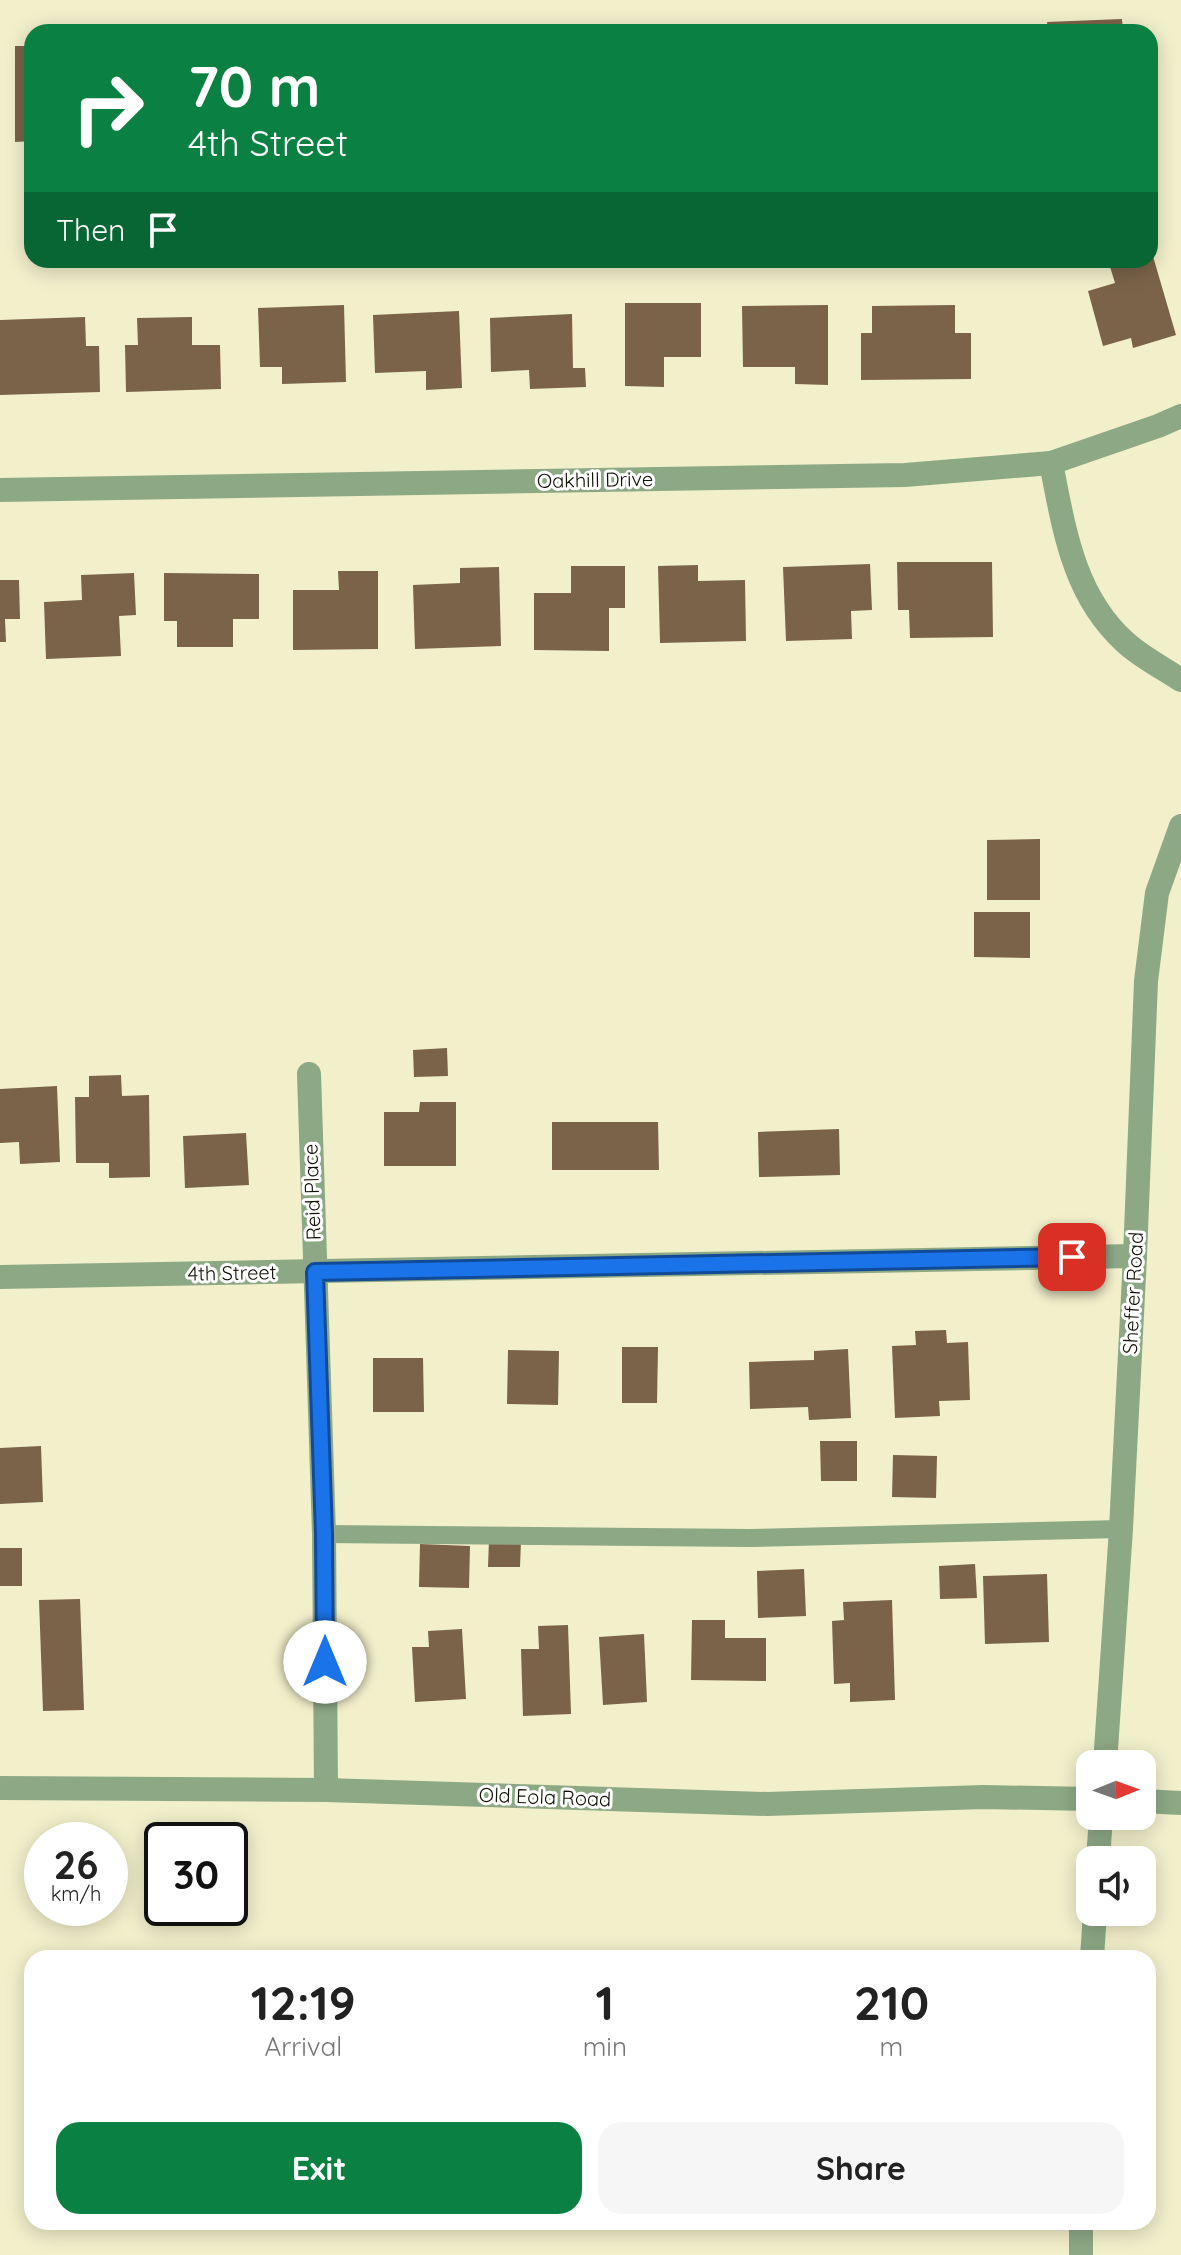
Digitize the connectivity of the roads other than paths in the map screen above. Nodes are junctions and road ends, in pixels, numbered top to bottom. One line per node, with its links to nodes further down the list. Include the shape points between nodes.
1 (1181, 416): 2 (street, Oakhill Drive)
2 (1051, 463): 3 (street, Oakhill Drive, via 905,475); 4 (street, via 1068,547 1101,617 1126,643)
3 (0, 490)
4 (1181, 680)
5 (1181, 826): 7 (street, Sheffer Road, via 1157,893 1146,981)
6 (309, 1074): 8 (street, Reid Place)
7 (1135, 1256): 8 (street, 4th Street); 10 (street, Sheffer Road)
8 (315, 1272): 9 (street, 4th Street); 11 (street, Reid Place)
9 (0, 1277)
10 (1121, 1529): 11 (lane, via 749,1538); 12 (street, Sheffer Road)
11 (324, 1534): 14 (street, Reid Place)
12 (1106, 1750)
13 (0, 1788): 14 (street, Old Eola Road)
14 (326, 1790): 15 (street, Old Eola Road, via 767,1804)
15 (1076, 1799)
16 (1156, 1802): 17 (street)
17 (1181, 1803)
18 (1094, 1926): 19 (street)
19 (1093, 1950)
20 (1081, 2230): 21 (street)
21 (1081, 2255)

